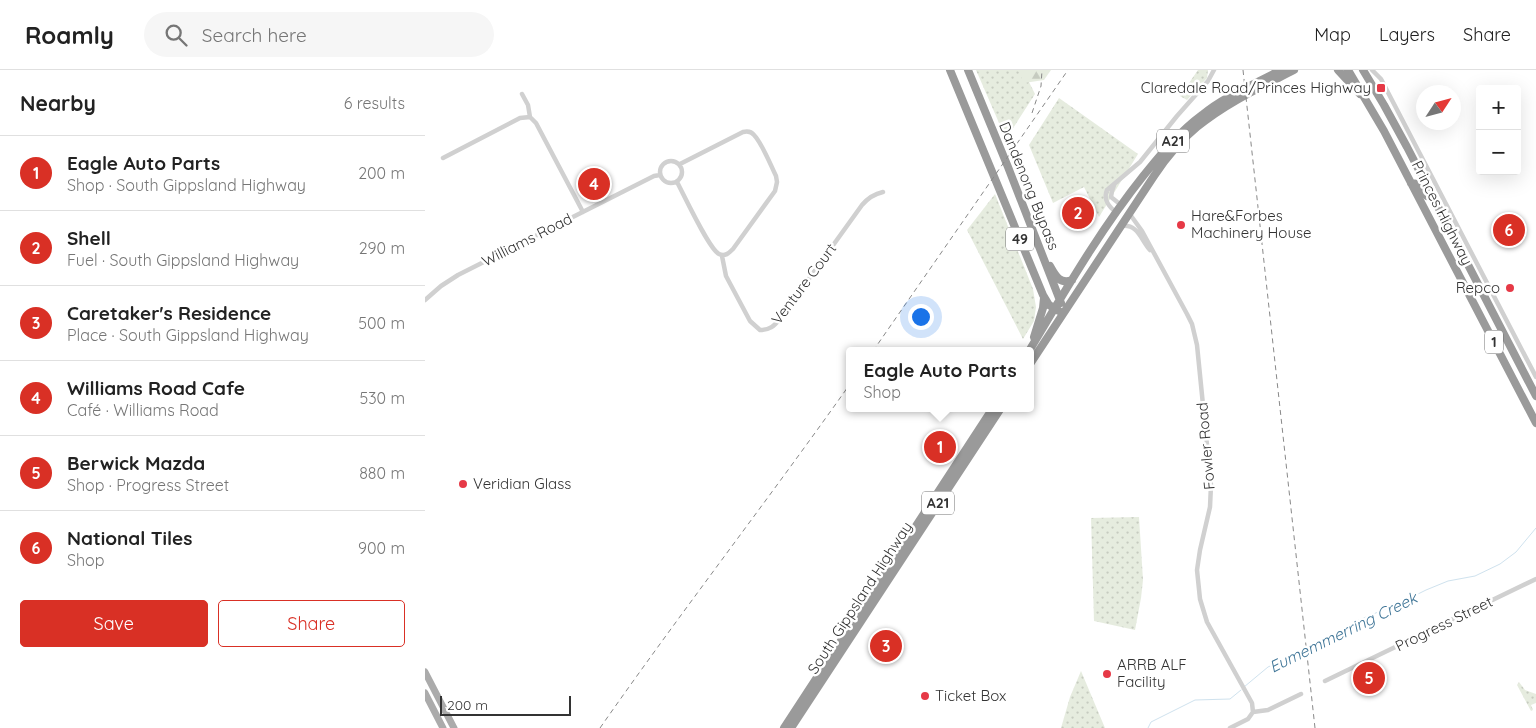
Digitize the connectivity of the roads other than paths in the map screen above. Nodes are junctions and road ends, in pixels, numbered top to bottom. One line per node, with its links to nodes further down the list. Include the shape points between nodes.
1 (951, 70): 37 (highway, Dandenong Bypass / 49)
2 (968, 70): 31 (highway, Dandenong Bypass / 49)
3 (1214, 70): 23 (street, via 1143,159)
4 (1294, 70): 10 (highway)
5 (1338, 70): 14 (highway)
6 (1347, 70): 14 (highway, Princes Highway / 1)
7 (1363, 70): 11 (highway, Princes Highway / 1)
8 (1373, 70): 18 (street, Princes Highway, via 1381,79)
9 (1278, 71): 10 (highway)
10 (1253, 88): 13 (highway)
11 (1374, 88): 16 (highway, Princes Highway / 1); 22 (highway, via 1415,172)
12 (522, 94): 15 (street, via 528,105)
13 (1240, 96): 25 (highway, A21, via 1210,108 1181,133); 28 (highway, A21, via 1177,146)
14 (1369, 103): 22 (highway, Princes Highway / 1)
15 (529, 117): 17 (street, via 521,118); 26 (street, via 536,123)
16 (1412, 157): 18 (street); 30 (highway, Princes Highway / 1)
17 (443, 158)
18 (1424, 162): 32 (street, Princes Highway)
19 (680, 164): 20 (street, via 674,160 666,161 661,167); 21 (street, via 683,172); 34 (street, via 748,131 758,140 776,176 775,191 733,249)
20 (661, 175): 21 (street, via 669,183); 26 (street, Williams Road)
21 (677, 182): 34 (street, via 709,243)
22 (1411, 183): 30 (highway, via 1423,188 1443,227); 35 (highway, Princes Highway / 1)
23 (1115, 184): 25 (street, via 1111,197); 27 (street, via 1105,196)
24 (883, 192): 34 (street, Venture Court, via 862,205 780,319 767,330 761,330 750,321 726,276)
25 (1121, 205): 27 (highway, A21); 28 (highway)
26 (583, 212): 38 (street, Williams Road, via 458,275)
27 (1116, 212): 28 (highway); 36 (highway, A21)
28 (1129, 214): 29 (highway, A21); 33 (street, Fowler Road)
29 (1121, 226): 33 (street, via 1134,228); 41 (highway, A21)
30 (1454, 239): 32 (highway, Princes Highway / 1)
31 (1039, 249): 36 (highway, 49, via 1059,279 1064,282); 39 (highway, Dandenong Bypass / 49)
32 (1466, 253): 35 (highway); 45 (street, Princes Highway); 46 (highway, Princes Highway / 1)
33 (1154, 254): 57 (street, Fowler Road, via 1187,314 1197,345 1211,490 1198,558 1198,592 1202,611 1247,694)
34 (722, 256)
35 (1452, 262): 49 (highway, Princes Highway / 1)
36 (1073, 277): 39 (highway, A21)
37 (1043, 294): 40 (highway, Dandenong Bypass / 49); 42 (highway, 49, via 1043,310)
38 (425, 300)
39 (1060, 300): 40 (highway, A21); 41 (highway, Dandenong Bypass / 49)
40 (1055, 308): 41 (highway, 49); 43 (highway, A21)
41 (1063, 313): 44 (highway, A21)
42 (1030, 347)
43 (1031, 347)
44 (1034, 358)
45 (1536, 377)
46 (1535, 392)
47 (990, 412): 50 (highway, South Gippsland Highway / A21)
48 (998, 412): 50 (highway, South Gippsland Highway / A21)
49 (1536, 423)
50 (918, 528): 54 (highway, South Gippsland Highway / A21)
51 (1536, 580): 53 (street, Progress Street)
52 (425, 672): 59 (main road)
53 (1325, 681)
54 (813, 690): 60 (highway, South Gippsland Highway / A21); 61 (highway, South Gippsland Highway / A21)
55 (425, 693): 58 (main road)
56 (1301, 694): 57 (street, via 1266,711)
57 (1253, 712): 62 (street, via 1248,719)
58 (443, 728)
59 (454, 728)
60 (783, 728)
61 (791, 728)
62 (1230, 728)

